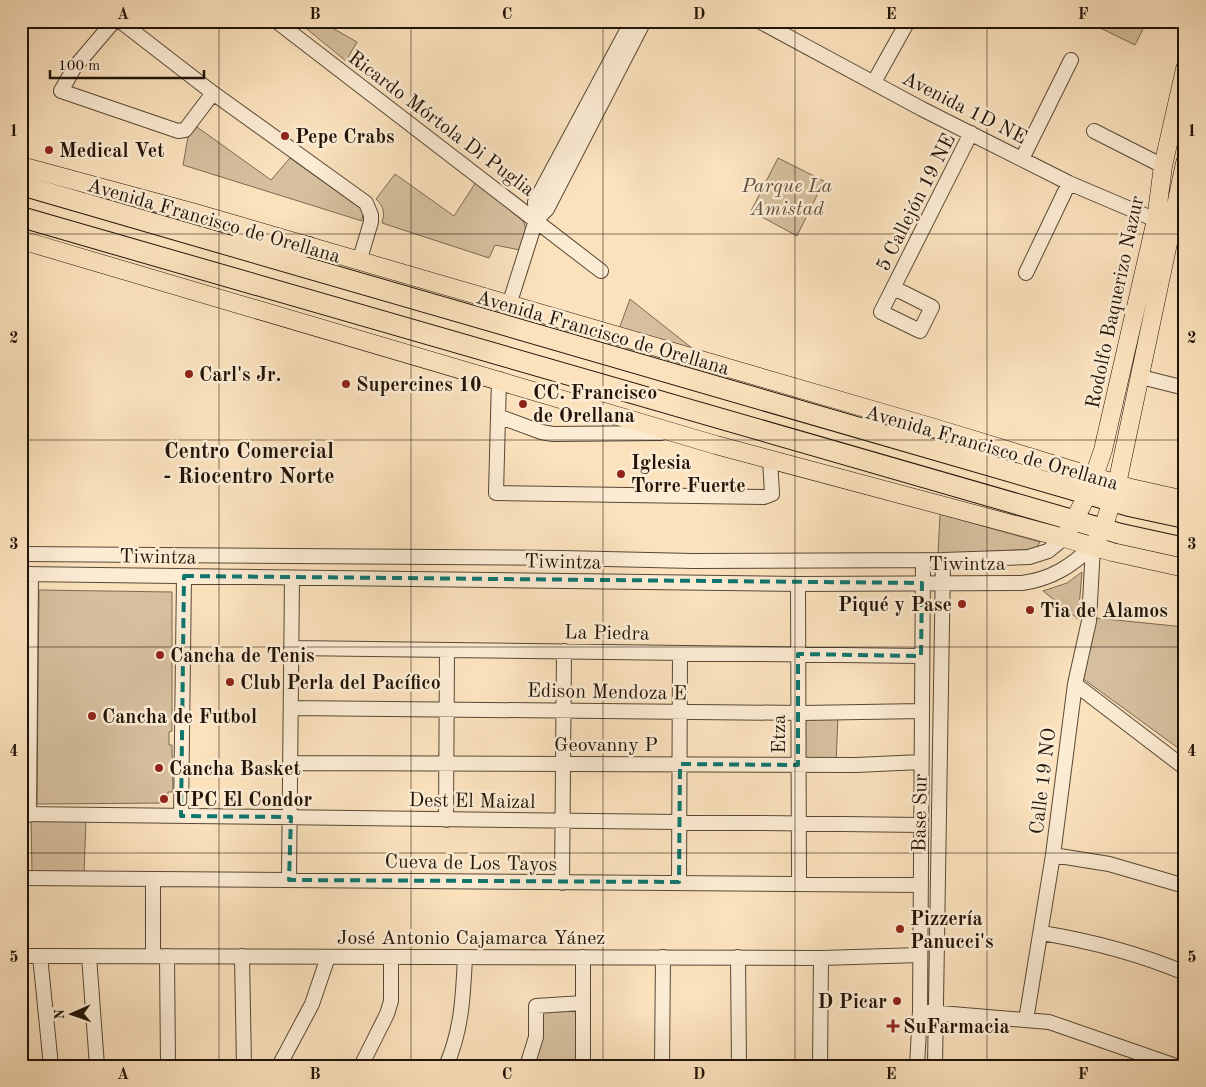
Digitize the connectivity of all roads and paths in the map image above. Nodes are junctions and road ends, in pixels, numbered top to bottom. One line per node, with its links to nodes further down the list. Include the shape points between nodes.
1 (114, 21): 11 (street, via 74,68 62,91 178,131 186,130)
2 (120, 21): 11 (street)
3 (276, 21): 21 (street, Ricardo Mórtola Di Puglia)
4 (632, 21): 21 (street, via 535,202)
5 (644, 21): 21 (street, via 546,209)
6 (759, 21): 10 (street, Avenida 1D NE)
7 (908, 21): 10 (street)
8 (1071, 60): 14 (street)
9 (1185, 69): 17 (main road, Rodolfo Baquerizo Nazur)
10 (874, 82): 13 (street, Avenida 1D NE)
11 (213, 93): 26 (street, via 366,203 371,222)
12 (1094, 131): 17 (street)
13 (971, 134): 14 (street, Avenida 1D NE); 29 (street, 5 Callejón 19 NE)
14 (1022, 159): 18 (street, Avenida 1D NE)
15 (1185, 163): 31 (main road, Rodolfo Baquerizo Nazur)
16 (21, 166): 25 (main road, Avenida Francisco de Orellana)
17 (1163, 166): 22 (main road, Rodolfo Baquerizo Nazur)
18 (1068, 183): 22 (street, Avenida 1D NE); 28 (street)
19 (21, 185): 23 (highway, Avenida Francisco de Orellana)
20 (21, 217): 41 (highway)
21 (536, 220): 27 (street, Ricardo Mórtola Di Puglia); 30 (street)
22 (1156, 220): 37 (main road, Rodolfo Baquerizo Nazur, via 1105,441)
23 (189, 234): 25 (highway); 37 (highway, Avenida Francisco de Orellana)
24 (21, 240): 32 (main road)
25 (308, 247): 26 (main road, Avenida Francisco de Orellana)
26 (360, 262): 30 (main road, Avenida Francisco de Orellana)
27 (601, 271)
28 (1026, 273)
29 (894, 288)
30 (509, 305): 37 (main road, Avenida Francisco de Orellana)
31 (1141, 378): 33 (street); 38 (main road, Rodolfo Baquerizo Nazur)
32 (499, 379): 34 (street); 35 (main road)
33 (1185, 388)
34 (498, 416): 35 (street, via 553,434); 36 (street, via 496,493 764,497 772,494)
35 (675, 432): 36 (main road)
36 (770, 459): 43 (main road)
37 (1091, 485): 38 (highway, Avenida Francisco de Orellana); 41 (main road, Rodolfo Baquerizo Nazur)
38 (1114, 492): 39 (main road, Avenida Francisco de Orellana); 40 (highway, Avenida Francisco de Orellana); 42 (main road, Rodolfo Baquerizo Nazur)
39 (1185, 500)
40 (1185, 518)
41 (1075, 520): 42 (highway); 43 (main road, Rodolfo Baquerizo Nazur)
42 (1103, 528): 44 (main road, Rodolfo Baquerizo Nazur); 45 (highway)
43 (1064, 538): 44 (main road); 48 (street, Tiwintza, via 1048,551 1029,557)
44 (1093, 546): 49 (main road); 55 (street, Tiwintza, via 1067,568 1035,581); 63 (street, Calle 19 NO, via 1089,621)
45 (1185, 548)
46 (21, 554): 47 (street, Tiwintza, via 693,561)
47 (922, 560): 48 (street, Tiwintza); 53 (street, Base Sur)
48 (943, 560): 55 (street, Base Sur)
49 (1185, 568)
50 (26, 574): 51 (street, Tiwintza); 56 (street)
51 (184, 576): 52 (street, Tiwintza); 80 (street)
52 (292, 578): 54 (street, Tiwintza); 57 (street)
53 (922, 583): 54 (street, Tiwintza); 55 (street, Tiwintza); 62 (street, Base Sur)
54 (798, 584): 61 (street, Etza)
55 (942, 584): 113 (street, Base Sur)
56 (26, 639): 64 (street)
57 (292, 648): 58 (street, La Piedra); 65 (street)
58 (447, 650): 59 (street, La Piedra); 66 (street)
59 (564, 651): 60 (street, La Piedra); 67 (street)
60 (680, 653): 61 (street, La Piedra); 69 (street)
61 (798, 654): 62 (street, La Piedra); 70 (street, Etza)
62 (922, 656): 68 (street, Base Sur)
63 (1075, 684): 78 (street); 87 (street, Calle 19 NO)
64 (26, 693): 71 (street)
65 (291, 708): 66 (street, Edison Mendoza E); 73 (street)
66 (447, 710): 67 (street, Edison Mendoza E); 74 (street)
67 (563, 711): 69 (street, Edison Mendoza E); 75 (street)
68 (922, 711): 70 (street, Edison Mendoza E); 72 (street, Base Sur)
69 (680, 712): 70 (street, Edison Mendoza E); 76 (street)
70 (798, 713): 77 (street, Etza)
71 (25, 749): 79 (street)
72 (921, 762): 77 (street, Geovanny P); 86 (street, Base Sur)
73 (291, 763): 74 (street, Geovanny P); 81 (street)
74 (447, 764): 75 (street, Geovanny P); 82 (street)
75 (563, 764): 76 (street, Geovanny P); 83 (street)
76 (680, 764): 77 (street, Geovanny P); 84 (street)
77 (798, 765): 85 (street, Etza)
78 (1185, 768)
79 (25, 814): 80 (street, Dest El Maizal)
80 (181, 816): 81 (street, Dest El Maizal)
81 (291, 817): 82 (street, Dest El Maizal); 90 (street)
82 (446, 820): 83 (street, Dest El Maizal)
83 (563, 821): 84 (street, Dest El Maizal); 92 (street)
84 (680, 822): 85 (street, Dest El Maizal); 91 (street)
85 (798, 824): 86 (street, Dest El Maizal); 93 (street, Etza)
86 (921, 825): 94 (street, Base Sur)
87 (1053, 855): 95 (street, via 1109,864); 96 (street, Calle 19 NO)
88 (21, 878): 89 (street, Cueva de Los Tayos)
89 (153, 879): 90 (street, Cueva de Los Tayos); 101 (street)
90 (289, 880): 92 (street, Cueva de Los Tayos)
91 (679, 882): 92 (street, Cueva de Los Tayos); 93 (street, Cueva de Los Tayos)
92 (562, 883)
93 (799, 883): 94 (street, Cueva de Los Tayos)
94 (921, 885): 97 (street, Base Sur)
95 (1185, 886)
96 (1042, 933): 110 (street, via 1156,961); 114 (street, Calle 19 NO)
97 (920, 955): 109 (street, José Antonio Cajamarca Yánez); 112 (street, Base Sur)
98 (21, 956): 99 (street, José Antonio Cajamarca Yánez)
99 (40, 956): 100 (street, José Antonio Cajamarca Yánez); 115 (street)
100 (89, 956): 101 (street, José Antonio Cajamarca Yánez); 116 (street)
101 (160, 956): 102 (street, José Antonio Cajamarca Yánez); 117 (street)
102 (242, 956): 103 (street, José Antonio Cajamarca Yánez); 118 (street)
103 (328, 956): 104 (street, José Antonio Cajamarca Yánez); 119 (street, via 312,1004)
104 (391, 957): 105 (street, José Antonio Cajamarca Yánez); 120 (street, via 389,1007)
105 (465, 957): 106 (street, José Antonio Cajamarca Yánez); 121 (street, via 462,1014 456,1043)
106 (583, 957): 107 (street, José Antonio Cajamarca Yánez); 111 (street)
107 (663, 957): 108 (street, José Antonio Cajamarca Yánez); 124 (street)
108 (738, 957): 109 (street, José Antonio Cajamarca Yánez); 125 (street)
109 (821, 958): 126 (street)
110 (1185, 974)
111 (583, 1003): 122 (street, via 536,1006 536,1038); 123 (street)
112 (920, 1011): 113 (street); 127 (street, Base Sur)
113 (937, 1012): 114 (street); 128 (street, Base Sur)
114 (1026, 1020): 129 (street, via 1049,1022)
115 (51, 1066)
116 (97, 1066)
117 (168, 1066)
118 (244, 1066)
119 (278, 1066)
120 (361, 1066)
121 (446, 1066)
122 (527, 1066)
123 (584, 1066)
124 (662, 1066)
125 (739, 1066)
126 (820, 1066)
127 (917, 1066)
128 (935, 1066)
129 (1175, 1066)

